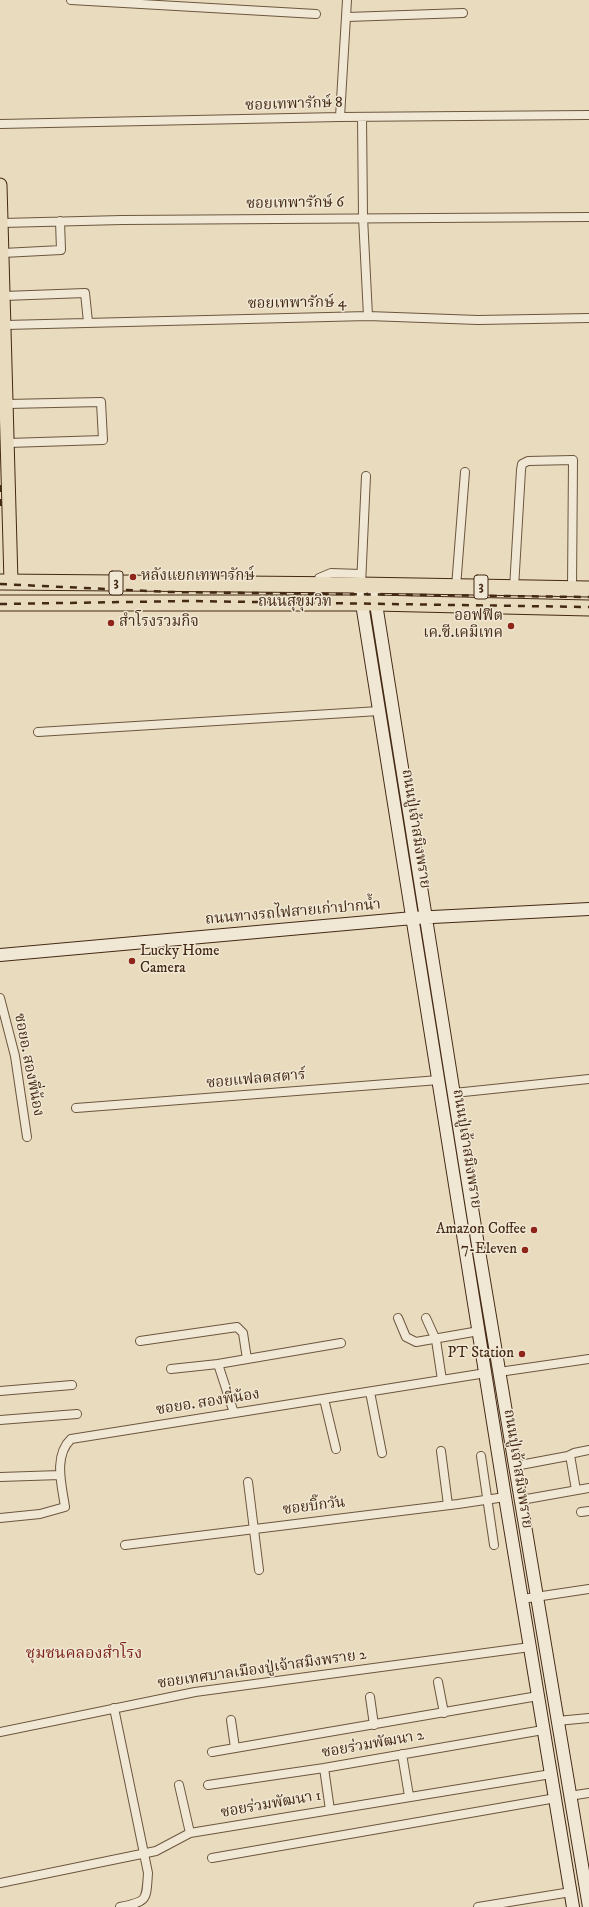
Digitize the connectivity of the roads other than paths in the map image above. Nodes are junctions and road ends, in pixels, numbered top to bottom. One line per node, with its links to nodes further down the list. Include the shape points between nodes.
1 (71, 0): 3 (street)
2 (347, 0): 6 (street)
3 (102, 1): 5 (street)
4 (463, 12): 6 (street)
5 (316, 14)
6 (347, 17): 8 (street)
7 (589, 115): 9 (street, ซอยเทพารักษ์ 8)
8 (340, 117): 9 (street, ซอยเทพารักษ์ 8); 10 (street, ซอยเทพารักษ์ 8)
9 (362, 117): 12 (street)
10 (0, 124)
11 (0, 185): 15 (main road)
12 (363, 217): 13 (street, ซอยเทพารักษ์ 6); 14 (street, ซอยเทพารักษ์ 6); 18 (street)
13 (589, 217)
14 (60, 221): 15 (street, ซอยเทพารักษ์ 6); 16 (street, via 61,250)
15 (2, 223): 16 (main road)
16 (3, 253): 17 (main road)
17 (4, 296): 20 (street, via 85,293); 21 (main road)
18 (368, 316): 19 (street, ซอยเทพารักษ์ 4, via 478,320); 20 (street, ซอยเทพารักษ์ 4)
19 (589, 318)
20 (88, 322): 21 (street, ซอยเทพารักษ์ 4)
21 (5, 325): 22 (main road)
22 (7, 404): 23 (main road); 23 (street, via 101,402 103,440)
23 (8, 443): 26 (main road)
24 (465, 472): 28 (street)
25 (366, 476): 27 (street)
26 (6, 582): 27 (highway, ถนนสุขุมวิท / 3, via 318,585); 32 (highway)
27 (363, 582): 28 (highway, ถนนสุขุมวิท / 3); 33 (main road, ถนนปู่เจ้าสมิงพราย)
28 (456, 587): 29 (highway, ถนนสุขุมวิท / 3)
29 (514, 588): 30 (highway, ถนนสุขุมวิท / 3); 30 (street, via 522,464 573,460)
30 (572, 589): 31 (highway, ถนนสุขุมวิท / 3)
31 (589, 589)
32 (0, 602): 33 (highway, ถนนสุขุมวิท / 3)
33 (368, 603): 34 (highway, ถนนสุขุมวิท / 3); 35 (main road, ถนนปู่เจ้าสมิงพราย); 39 (main road, ถนนปู่เจ้าสมิงพราย)
34 (589, 608)
35 (379, 711): 36 (street); 38 (main road, ถนนปู่เจ้าสมิงพราย)
36 (38, 732)
37 (589, 909): 39 (main road, ถนนทางรถไฟสายเก่าปากน้ำ)
38 (413, 918): 39 (main road, ถนนทางรถไฟสายเก่าปากน้ำ); 40 (main road, ถนนทางรถไฟสายเก่าปากน้ำ); 43 (main road, ถนนปู่เจ้าสมิงพราย)
39 (427, 918): 44 (main road, ถนนปู่เจ้าสมิงพราย)
40 (0, 956)
41 (0, 998): 46 (street, ซอยอ. สองพี่น้อง, via 15,1056)
42 (589, 1079): 44 (street)
43 (439, 1080): 45 (street, ซอยแฟลตสตาร์); 48 (main road, ถนนปู่เจ้าสมิงพราย)
44 (454, 1093): 47 (main road, ถนนปู่เจ้าสมิงพราย)
45 (76, 1108)
46 (27, 1137)
47 (470, 1194): 48 (street); 59 (main road, ถนนปู่เจ้าสมิงพราย)
48 (457, 1196): 51 (main road, ถนนปู่เจ้าสมิงพราย)
49 (398, 1318): 52 (street, via 406,1337 411,1341)
50 (426, 1318): 52 (street)
51 (479, 1331): 52 (street); 60 (main road, ถนนปู่เจ้าสมิงพราย)
52 (436, 1340): 61 (street)
53 (140, 1341): 55 (street, via 237,1327 243,1333)
54 (341, 1343): 55 (street)
55 (247, 1359): 57 (street)
56 (589, 1359): 59 (street)
57 (218, 1364): 58 (street); 67 (street)
58 (171, 1369)
59 (499, 1372): 60 (main road); 75 (main road, ถนนปู่เจ้าสมิงพราย)
60 (486, 1373): 61 (street, ซอยอ. สองพี่น้อง); 81 (main road, ถนนปู่เจ้าสมิงพราย)
61 (442, 1380): 64 (street, ซอยอ. สองพี่น้อง)
62 (72, 1385): 63 (street)
63 (0, 1391)
64 (370, 1392): 65 (street, ซอยอ. สองพี่น้อง); 72 (street)
65 (324, 1399): 67 (street, ซอยอ. สองพี่น้อง); 69 (street)
66 (77, 1414): 68 (street)
67 (234, 1414): 76 (street, ซอยอ. สองพี่น้อง, via 71,1439 64,1445 61,1454)
68 (0, 1420)
69 (336, 1449)
70 (589, 1450): 74 (street)
71 (441, 1452): 84 (street)
72 (382, 1453)
73 (481, 1456): 82 (street)
74 (570, 1456): 75 (street); 80 (street)
75 (515, 1466): 83 (main road, ถนนปู่เจ้าสมิงพราย)
76 (60, 1475): 77 (street); 85 (street, ซอยอ. สองพี่น้อง, via 65,1507 40,1514)
77 (0, 1477)
78 (248, 1482): 86 (street)
79 (589, 1488): 80 (street)
80 (576, 1490): 83 (street)
81 (505, 1497): 82 (street, ซอยบิ๊กวัน); 92 (main road, ถนนปู่เจ้าสมิงพราย)
82 (487, 1500): 84 (street, ซอยบิ๊กวัน); 88 (street)
83 (521, 1500): 91 (main road, ถนนปู่เจ้าสมิงพราย)
84 (448, 1505): 86 (street, ซอยบิ๊กวัน)
85 (0, 1518)
86 (254, 1528): 87 (street, ซอยบิ๊กวัน); 89 (street)
87 (126, 1545)
88 (494, 1545)
89 (260, 1570)
90 (589, 1589): 91 (street)
91 (537, 1596): 92 (street); 101 (main road, ถนนปู่เจ้าสมิงพราย)
92 (522, 1599): 93 (main road, ถนนปู่เจ้าสมิงพราย)
93 (530, 1647): 95 (main road, ถนนปู่เจ้าสมิงพราย); 97 (street, ซอยเทศบาลเมืองปู่เจ้าสมิงพราย 2, via 195,1692)
94 (438, 1682): 98 (street)
95 (538, 1696): 98 (street); 103 (main road, ถนนปู่เจ้าสมิงพราย)
96 (370, 1697): 102 (street)
97 (114, 1708): 104 (street, ซอยเทศบาลเมืองปู่เจ้าสมิงพราย 2); 119 (street)
98 (444, 1713): 102 (street)
99 (589, 1718): 101 (street)
100 (231, 1720): 105 (street)
101 (557, 1721): 110 (main road, ถนนปู่เจ้าสมิงพราย)
102 (374, 1725): 105 (street)
103 (543, 1730): 107 (street, ซอยร่วมพัฒนา 2); 109 (main road, ถนนปู่เจ้าสมิงพราย)
104 (0, 1732)
105 (234, 1748): 106 (street)
106 (212, 1752)
107 (402, 1754): 108 (street, ซอยร่วมพัฒนา 2); 115 (street)
108 (324, 1768): 112 (street, ซอยร่วมพัฒนา 2); 117 (street)
109 (552, 1774): 113 (main road, ถนนปู่เจ้าสมิงพราย); 115 (street, ซอยร่วมพัฒนา 1)
110 (567, 1784): 113 (main road); 116 (main road, ถนนปู่เจ้าสมิงพราย)
111 (179, 1785): 118 (street)
112 (208, 1785)
113 (555, 1792): 120 (street); 122 (main road, ถนนปู่เจ้าสมิงพราย)
114 (589, 1793): 116 (street)
115 (409, 1796): 117 (street, ซอยร่วมพัฒนา 1)
116 (569, 1796): 126 (main road, ถนนปู่เจ้าสมิงพราย)
117 (330, 1810): 118 (street, ซอยร่วมพัฒนา 1)
118 (190, 1833): 119 (street, ซอยร่วมพัฒนา 1, via 165,1848)
119 (145, 1852): 121 (street, ซอยร่วมพัฒนา 1); 123 (street, via 148,1873 144,1900)
120 (212, 1858)
121 (0, 1883)
122 (571, 1892): 124 (street); 125 (main road, ถนนปู่เจ้าสมิงพราย)
123 (120, 1907)
124 (478, 1907)
125 (574, 1907)
126 (589, 1907)

